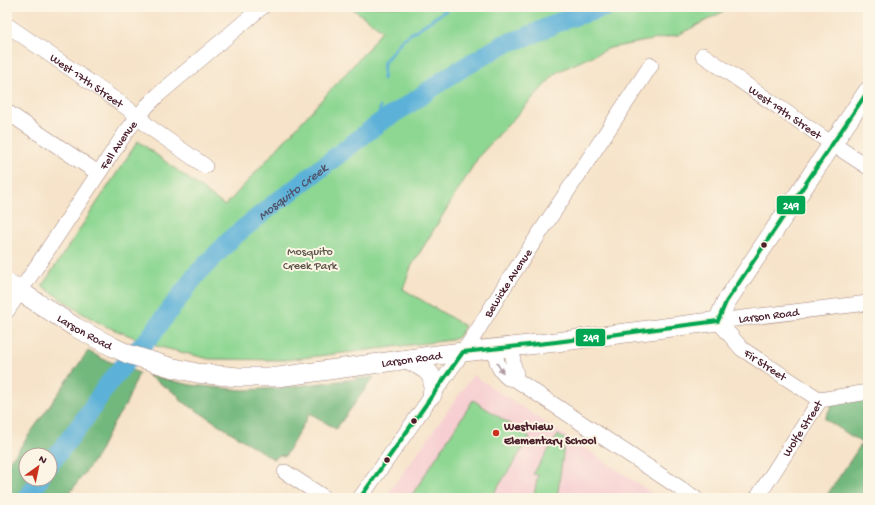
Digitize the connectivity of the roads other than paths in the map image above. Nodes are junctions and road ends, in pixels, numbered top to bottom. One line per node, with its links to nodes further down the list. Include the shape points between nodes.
1 (262, 7): 7 (street, Fell Avenue, via 158,96)
2 (7, 25): 7 (street, West 17th Street)
3 (703, 55): 8 (street, West 19th Street)
4 (651, 65): 18 (street, Bewicke Avenue)
5 (868, 91): 8 (main road)
6 (7, 112): 11 (street)
7 (138, 117): 9 (street, West 17th Street); 11 (street, Fell Avenue)
8 (832, 144): 10 (street, West 19th Street); 15 (main road, via 730,296)
9 (205, 166)
10 (868, 167)
11 (98, 173): 12 (street, Fell Avenue)
12 (14, 287): 14 (street, Fell Avenue); 19 (main road, Larson Road, via 75,327 113,347 145,360 197,373 278,377)
13 (868, 303): 15 (street, Larson Road)
14 (7, 311)
15 (718, 321): 16 (main road, Larson Road); 23 (street, Fir Street, via 742,349)
16 (514, 347): 17 (main road, Larson Road); 20 (street)
17 (495, 349): 18 (main road, Larson Road); 20 (street, one-way to 20, via 498,368 508,378)
18 (462, 352): 19 (main road, Larson Road); 22 (street, Bewicke Avenue)
19 (409, 360): 22 (main road, via 422,366 433,378)
20 (515, 379): 27 (street)
21 (868, 392): 23 (street, Wolfe Street)
22 (432, 395): 26 (street, Bewicke Avenue)
23 (820, 400): 28 (street, Wolfe Street)
24 (285, 472): 25 (street)
25 (324, 498)
26 (360, 498)
27 (694, 498)
28 (757, 498)

